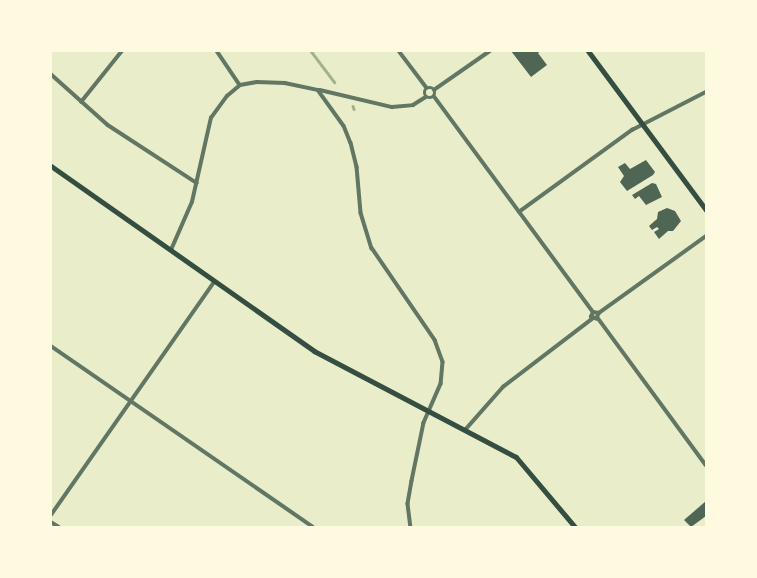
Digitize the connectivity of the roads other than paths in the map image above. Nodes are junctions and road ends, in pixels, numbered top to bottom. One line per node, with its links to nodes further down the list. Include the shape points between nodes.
1 (122, 51): 14 (street)
2 (217, 51): 7 (street)
3 (399, 51): 8 (street)
4 (490, 51): 10 (street)
5 (589, 51): 15 (main road)
6 (51, 74): 14 (street)
7 (240, 86): 9 (street, via 272,81); 17 (street, via 211,118)
8 (427, 88): 10 (street); 13 (street)
9 (318, 90): 13 (street, via 392,107 413,105); 26 (street, via 351,142 361,213 372,248 440,350 443,375)
10 (435, 90): 12 (street)
11 (706, 92): 15 (street)
12 (434, 96): 13 (street); 19 (street)
13 (426, 97)
14 (80, 102): 17 (street, via 135,145)
15 (642, 125): 18 (main road); 19 (street)
16 (51, 166): 21 (main road)
17 (197, 183): 21 (street)
18 (706, 210)
19 (519, 212): 23 (street)
20 (706, 236): 23 (street)
21 (171, 250): 22 (main road)
22 (214, 282): 25 (street); 26 (main road, via 330,361)
23 (596, 315): 27 (street, via 503,387); 28 (street)
24 (51, 346): 25 (street)
25 (131, 402): 29 (street); 32 (street)
26 (430, 411): 27 (main road); 33 (street, via 408,504)
27 (466, 429): 34 (main road, via 516,457)
28 (706, 465)
29 (51, 515): 30 (street)
30 (51, 522): 31 (street)
31 (59, 527)
32 (313, 527)
33 (411, 527)
34 (575, 527)

